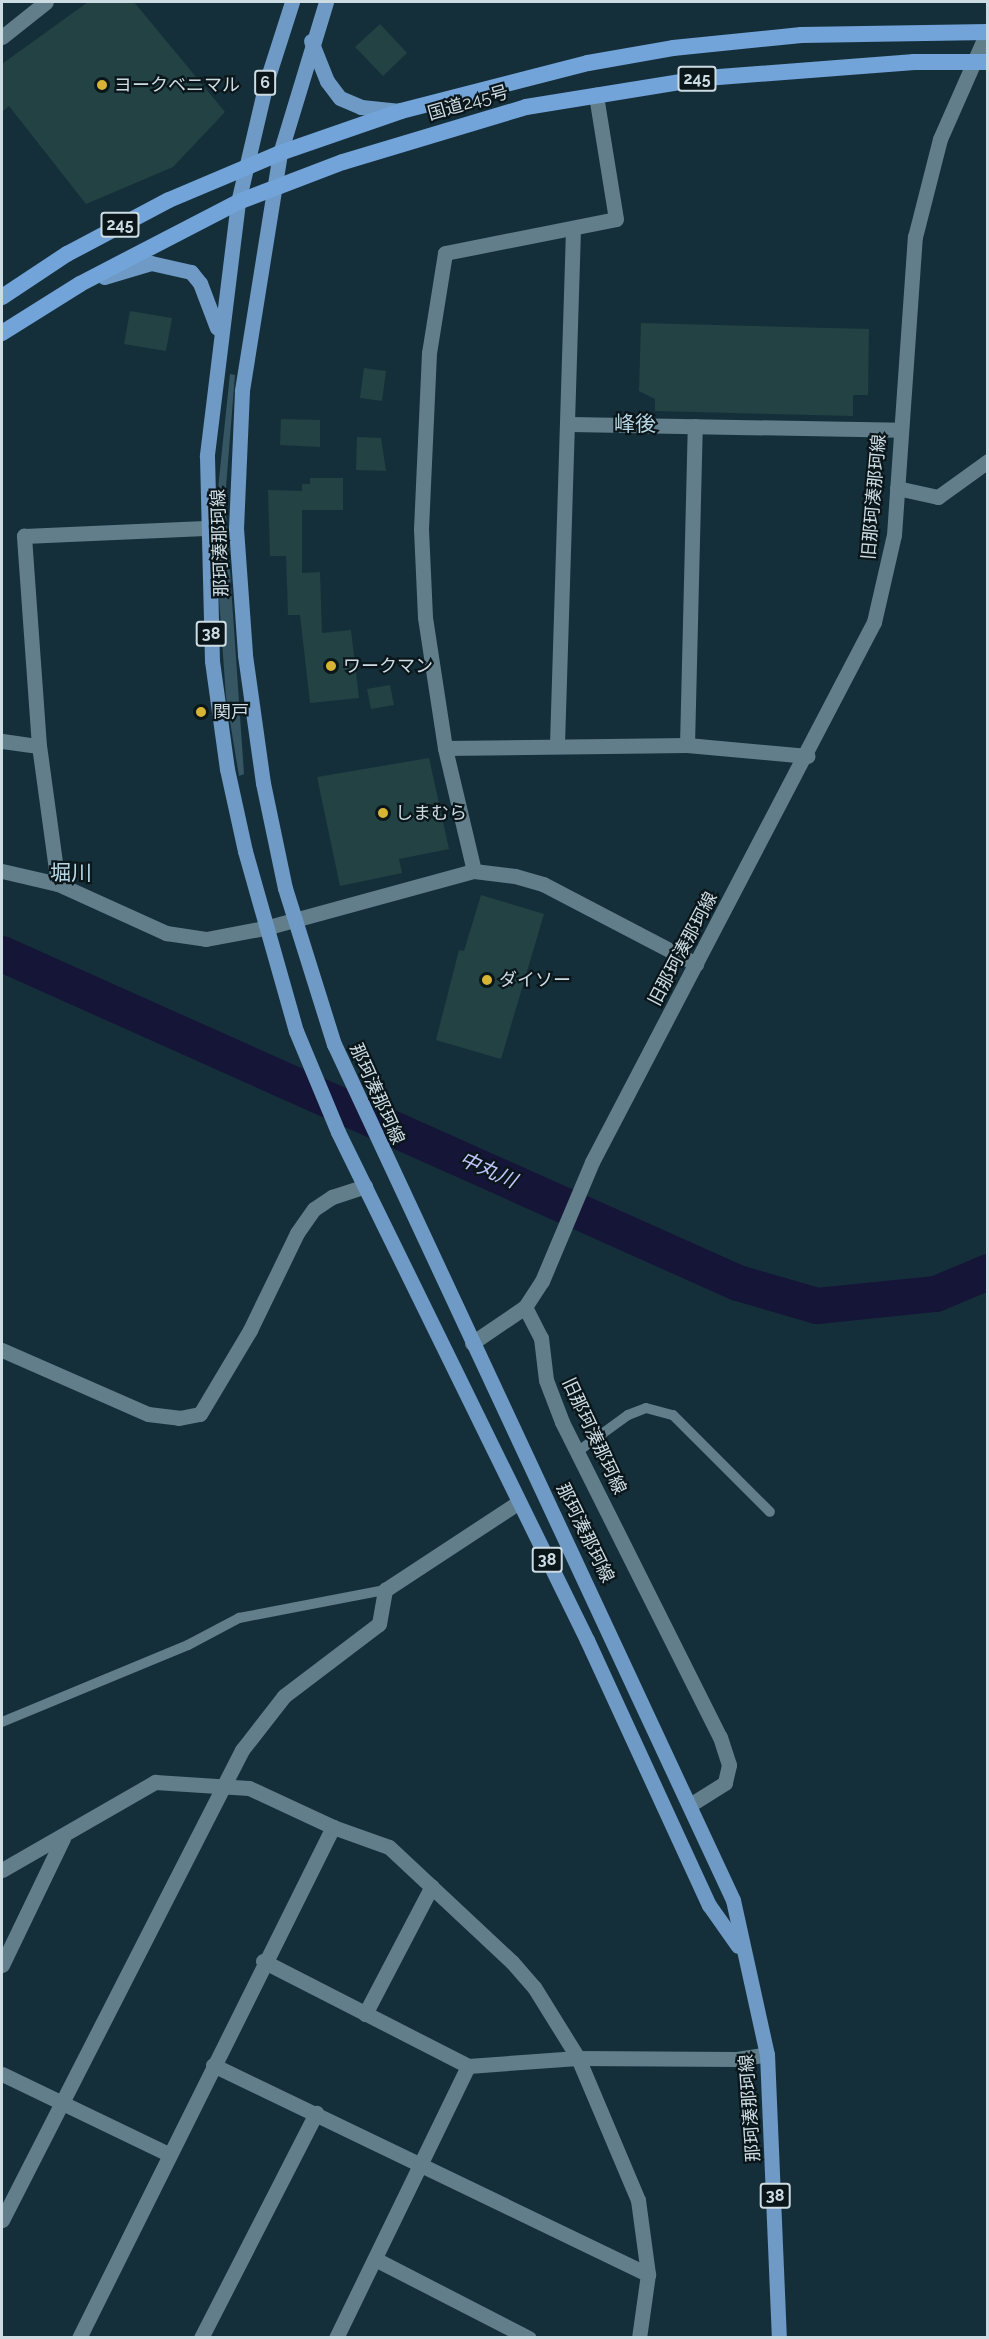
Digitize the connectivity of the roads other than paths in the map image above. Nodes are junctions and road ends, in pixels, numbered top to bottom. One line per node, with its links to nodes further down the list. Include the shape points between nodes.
1 (46, 2): 5 (street)
2 (292, 2): 11 (main road, 6)
3 (326, 2): 6 (main road, 6)
4 (987, 31): 7 (street, 旧那珂湊那珂線); 9 (highway, 国道245号 / 245, via 801,35 673,48 588,63)
5 (2, 37)
6 (312, 41): 9 (main road, via 327,81 340,98 361,107); 10 (main road, 6)
7 (981, 61): 8 (highway, 国道245号 / 245, via 706,78); 21 (street, 旧那珂湊那珂線, via 940,139 915,237)
8 (596, 95): 12 (highway, 国道245号 / 245, via 525,107 425,135); 14 (street, via 616,219)
9 (401, 111): 10 (highway, 国道245号 / 245)
10 (280, 153): 11 (highway, 国道245号 / 245); 12 (main road, 6)
11 (245, 167): 13 (main road, 6); 16 (highway, 国道245号 / 245, via 117,226)
12 (273, 188): 13 (highway, 国道245号 / 245); 34 (main road, 那珂湊那珂線 / 38, via 242,391 236,528 246,655 263,783)
13 (238, 202): 15 (highway, 国道245号 / 245); 18 (main road, 那珂湊那珂線 / 38)
14 (573, 230): 19 (street); 29 (street, via 445,253 429,353 421,529 424,617)
15 (80, 285): 17 (highway, 国道245号 / 245); 18 (main road, via 151,263 191,272 200,283)
16 (2, 297)
17 (2, 333)
18 (219, 334): 24 (main road, 那珂湊那珂線 / 38)
19 (570, 424): 20 (street); 26 (street)
20 (695, 426): 21 (street); 27 (street)
21 (900, 430): 23 (street, 旧那珂湊那珂線)
22 (987, 461): 23 (street, via 938,497)
23 (897, 488): 30 (street, 旧那珂湊那珂線, via 894,536 874,622)
24 (206, 528): 28 (street, via 24,536); 35 (main road, 那珂湊那珂線 / 38, via 212,661 227,769)
25 (2, 741): 28 (street)
26 (557, 744): 27 (street); 29 (street)
27 (687, 745): 30 (street)
28 (39, 746): 33 (street)
29 (445, 748): 32 (street)
30 (808, 756): 36 (street, 旧那珂湊那珂線)
31 (2, 871): 33 (street)
32 (474, 871): 34 (street); 36 (street, via 543,884)
33 (58, 884): 35 (street, via 166,933 206,939)
34 (294, 921): 35 (street); 39 (main road, 那珂湊那珂線 / 38, via 334,1044)
35 (266, 928): 37 (main road, 那珂湊那珂線 / 38, via 296,1031)
36 (696, 964): 38 (street, 旧那珂湊那珂線, via 592,1162)
37 (365, 1186): 40 (street, via 332,1197 314,1209 297,1233 250,1330 200,1414 179,1418 148,1414); 42 (main road, 那珂湊那珂線 / 38)
38 (525, 1307): 39 (street); 41 (street, 旧那珂湊那珂線, via 541,1338 546,1380)
39 (472, 1343): 47 (main road, 那珂湊那珂線 / 38)
40 (2, 1350)
41 (577, 1452): 43 (lane, via 628,1415 646,1408 673,1415); 47 (street, 旧那珂湊那珂線, via 720,1737 729,1765 725,1783)
42 (519, 1502): 44 (street); 52 (main road, 那珂湊那珂線 / 38, via 709,1905)
43 (770, 1512)
44 (385, 1590): 45 (lane, via 240,1618 188,1645); 46 (street, via 379,1624 284,1696)
45 (2, 1722)
46 (223, 1785): 48 (street, via 249,1788); 49 (street, via 155,1782); 61 (street)
47 (692, 1804): 52 (main road, 那珂湊那珂線 / 38, via 733,1900)
48 (333, 1827): 51 (street, via 389,1847); 53 (street)
49 (63, 1838): 50 (street); 54 (street)
50 (2, 1870)
51 (432, 1886): 55 (street); 57 (street, via 534,1987)
52 (742, 1951): 56 (main road, 那珂湊那珂線 / 38)
53 (263, 1962): 55 (street); 58 (street)
54 (2, 1965)
55 (365, 2014): 59 (street)
56 (767, 2054): 57 (street, via 737,2059); 73 (main road, 那珂湊那珂線 / 38)
57 (578, 2058): 59 (street); 67 (street, via 638,2200)
58 (213, 2064): 62 (street); 63 (street)
59 (468, 2066): 64 (street)
60 (2, 2074): 61 (street)
61 (61, 2104): 63 (street); 65 (street)
62 (316, 2113): 64 (street); 69 (street)
63 (168, 2154): 68 (street)
64 (422, 2162): 66 (street); 67 (street)
65 (2, 2220)
66 (375, 2259): 70 (street); 71 (street)
67 (648, 2274): 72 (street)
68 (79, 2337)
69 (201, 2337)
70 (336, 2337)
71 (529, 2337)
72 (639, 2337)
73 (779, 2337)

